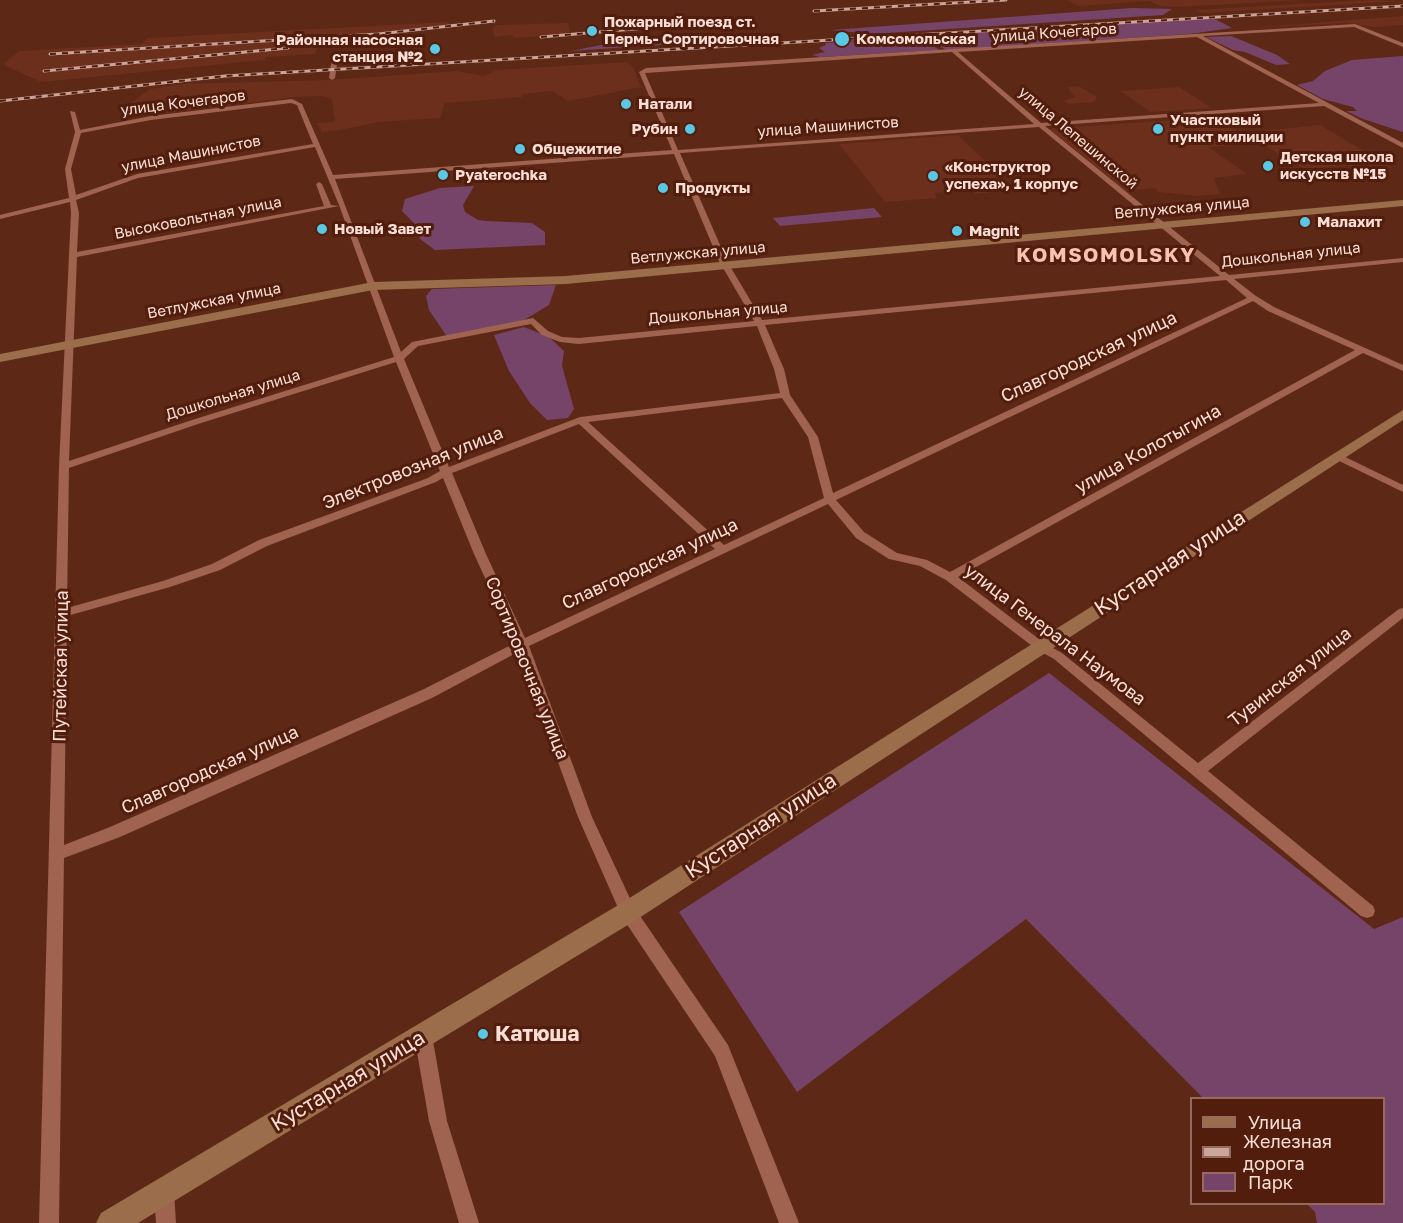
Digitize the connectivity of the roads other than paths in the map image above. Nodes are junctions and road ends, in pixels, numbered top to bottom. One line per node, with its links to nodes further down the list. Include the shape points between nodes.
1 (1198, 35): 2 (street, улица Кочегаров, via 1355,25); 3 (street, улица Кочегаров); 8 (street)
2 (1403, 45)
3 (954, 51): 5 (street, улица Кочегаров); 10 (street, улица Лепешинской)
4 (335, 57): 6 (street)
5 (646, 70): 14 (street, улица Генерала Наумова, via 642,72)
6 (332, 78)
7 (292, 101): 11 (street, улица Кочегаров, via 152,118); 12 (street, Сортировочная улица, via 299,104)
8 (1327, 104): 10 (street, улица Машинистов); 13 (street)
9 (72, 112): 11 (street)
10 (1040, 125): 14 (street, улица Машинистов); 22 (street, улица Лепешинской)
11 (78, 132): 17 (street, Путейская улица, via 68,169)
12 (317, 146): 15 (street, Сортировочная улица); 17 (street, улица Машинистов, via 157,171)
13 (1403, 146)
14 (675, 152): 15 (street, улица Машинистов); 25 (street, улица Генерала Наумова)
15 (331, 177): 19 (street, Сортировочная улица)
16 (319, 184): 20 (street)
17 (72, 199): 21 (street, улица Машинистов); 23 (street, Путейская улица)
18 (1403, 203): 22 (main road, Ветлужская улица)
19 (343, 205): 20 (street, Высоковольтная улица); 27 (street, Сортировочная улица)
20 (328, 207): 23 (street, Высоковольтная улица)
21 (0, 217)
22 (1162, 225): 25 (main road, Ветлужская улица); 26 (street, улица Лепешинской)
23 (73, 255): 30 (street, Путейская улица)
24 (1403, 260): 26 (street, Дошкольная улица)
25 (726, 266): 27 (main road, Ветлужская улица, via 566,280); 29 (street, улица Генерала Наумова)
26 (1226, 277): 28 (street, улица Лепешинской); 29 (street, Дошкольная улица)
27 (373, 286): 30 (main road, Ветлужская улица); 33 (street, Сортировочная улица)
28 (1253, 298): 31 (street, улица Лепешинской); 42 (street, Славгородская улица)
29 (760, 324): 33 (street, Дошкольная улица, via 579,341 545,333 533,321 415,344); 35 (street, улица Генерала Наумова)
30 (68, 345): 32 (main road, Ветлужская улица); 39 (street, Путейская улица)
31 (1362, 350): 34 (street, улица Лепешинской); 44 (street, улица Колотыгина)
32 (0, 358)
33 (399, 358): 39 (street, Дошкольная улица); 40 (street, Сортировочная улица)
34 (1403, 368)
35 (785, 395): 37 (street, Электровозная улица); 42 (street, улица Генерала Наумова, via 813,437)
36 (1403, 414): 38 (main road, Кустарная улица)
37 (580, 420): 40 (street, Электровозная улица); 43 (street)
38 (1337, 456): 41 (street); 48 (main road, Кустарная улица)
39 (64, 466): 46 (street, Путейская улица)
40 (447, 471): 46 (street, Электровозная улица, via 263,543 216,567); 47 (street, Сортировочная улица)
41 (1403, 489)
42 (830, 500): 43 (street, Славгородская улица); 44 (street, улица Генерала Наумова, via 860,535 893,555 923,563)
43 (723, 550): 47 (street, Славгородская улица)
44 (950, 577): 48 (street, улица Генерала Наумова)
45 (1403, 612): 49 (street, Тувинская улица)
46 (63, 613): 50 (street, Путейская улица)
47 (522, 645): 50 (street, Славгородская улица, via 428,694); 52 (street, Сортировочная улица, via 585,818)
48 (1040, 646): 49 (street, улица Генерала Наумова, via 1058,656); 52 (main road, Кустарная улица)
49 (1199, 770): 51 (street, улица Генерала Наумова)
50 (57, 854): 55 (street, Путейская улица)
51 (1367, 911)
52 (628, 912): 53 (main road, Кустарная улица); 59 (street, Сортировочная улица, via 722,1051)
53 (423, 1035): 54 (main road, Кустарная улица); 58 (street, via 438,1121)
54 (164, 1192): 56 (main road, Кустарная улица); 57 (street)
55 (49, 1223)
56 (111, 1223)
57 (166, 1223)
58 (469, 1223)
59 (789, 1223)

